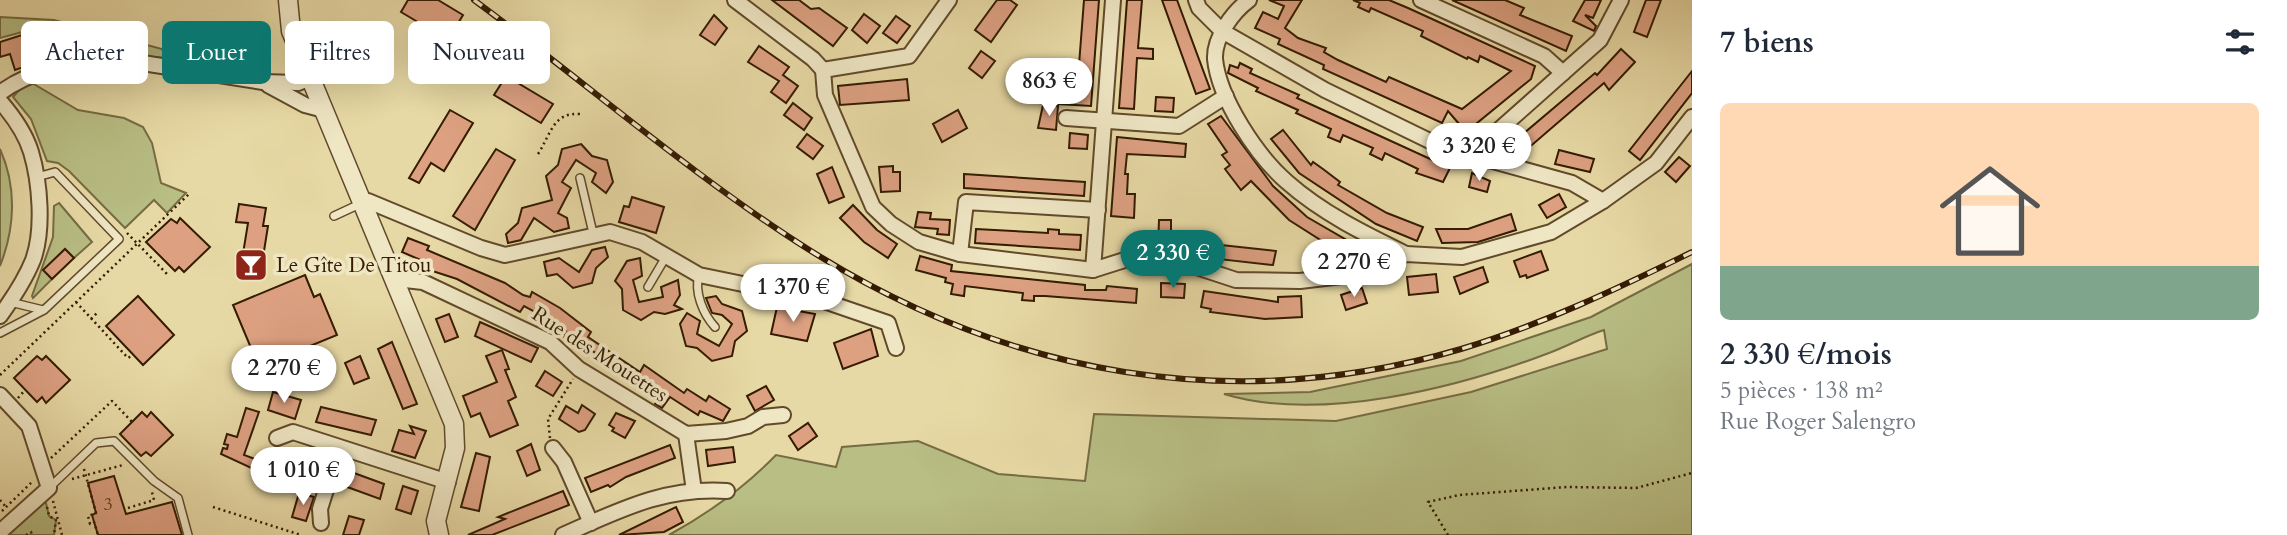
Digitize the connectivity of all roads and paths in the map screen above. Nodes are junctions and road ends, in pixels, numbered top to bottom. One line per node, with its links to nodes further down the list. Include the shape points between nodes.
1 (735, 0): 10 (street)
2 (950, 0): 10 (street, via 909,56)
3 (1113, 0): 21 (street)
4 (1196, 0): 8 (street)
5 (1249, 0): 8 (street)
6 (1421, 0): 11 (street, via 1544,56)
7 (1621, 0): 11 (street, via 1600,40)
8 (1222, 31): 15 (street, via 1215,57); 23 (street, via 1325,90 1442,147)
9 (162, 66): 14 (street, via 91,59 20,80)
10 (823, 70): 34 (street, via 825,95 873,207 919,242)
11 (1563, 73): 23 (street)
12 (267, 84): 17 (street)
13 (313, 84): 17 (street)
14 (0, 93)
15 (1226, 96): 21 (street, via 1179,126); 35 (street, via 1246,133 1285,181 1318,206)
16 (0, 101): 24 (street, via 19,124)
17 (324, 110): 28 (street)
18 (580, 114): 22 (path, via 558,118)
19 (1692, 117): 27 (street, via 1656,163)
20 (1066, 118): 21 (street)
21 (1105, 122): 29 (street)
22 (538, 154)
23 (1475, 156): 27 (street, via 1572,183)
24 (36, 177): 42 (street, via 34,257); 44 (lane, via 55,172 119,239)
25 (580, 178): 32 (lane)
26 (189, 194): 33 (path)
27 (1604, 201): 35 (street, via 1551,232 1503,247 1462,257)
28 (362, 203): 30 (lane); 32 (street, via 371,202 505,255); 40 (street)
29 (1098, 210): 34 (street, via 966,202); 37 (street)
30 (334, 216)
31 (126, 232): 33 (path)
32 (593, 233): 36 (street, via 610,232)
33 (138, 244): 39 (path); 43 (path)
34 (960, 254): 37 (street)
35 (1406, 254): 37 (street, via 1350,275 1300,281 1236,280 1166,257 1134,257)
36 (667, 255): 38 (street); 41 (lane)
37 (1093, 270)
38 (699, 275): 48 (lane, via 696,284 705,317); 50 (street, via 821,300 888,323)
39 (169, 276)
40 (397, 282): 52 (street, Rue des Mouettes, via 423,282 511,322 550,342); 70 (street, via 454,424)
41 (648, 287)
42 (10, 302): 44 (lane); 46 (street)
43 (76, 302): 47 (path); 53 (path)
44 (44, 310): 49 (lane)
45 (97, 313): 47 (path)
46 (0, 316)
47 (91, 319): 51 (path, via 128,358)
48 (715, 327)
49 (0, 333)
50 (895, 348)
51 (133, 355)
52 (579, 369): 59 (street, Rue des Mouettes); 63 (path, via 548,419)
53 (0, 375)
54 (25, 390): 56 (path, via 17,399)
55 (0, 395): 72 (street, via 29,426)
56 (25, 407)
57 (783, 415): 59 (street, via 726,431)
58 (132, 422): 61 (path, via 112,401 51,458)
59 (686, 434): 73 (street)
60 (277, 438): 62 (street, via 293,432)
61 (47, 447)
62 (340, 448): 70 (street); 80 (street, via 320,509)
63 (553, 448): 81 (street)
64 (82, 463): 69 (path)
65 (127, 464): 69 (path)
66 (31, 470): 76 (path, via 34,480)
67 (73, 472): 69 (path, via 64,481)
68 (1692, 473): 92 (path, via 1636,488 1553,488 1459,495 1428,502)
69 (86, 475): 87 (path, via 96,513 88,516)
70 (448, 482): 90 (street, via 436,521)
71 (149, 486): 77 (path, via 154,500)
72 (49, 491): 82 (street); 85 (path, via 45,499 49,516 56,520); 86 (path); 88 (lane, via 96,443 114,441 178,498)
73 (694, 491): 74 (street); 81 (street, via 645,499)
74 (727, 491)
75 (0, 500): 76 (path)
76 (6, 507): 79 (path)
77 (128, 508)
78 (214, 508): 89 (path)
79 (0, 513)
80 (321, 523)
81 (592, 523): 91 (street)
82 (0, 533)
83 (26, 535): 84 (path)
84 (32, 535)
85 (54, 535)
86 (62, 535)
87 (98, 535)
88 (188, 535)
89 (301, 535)
90 (439, 535)
91 (563, 535)
92 (1448, 535)

